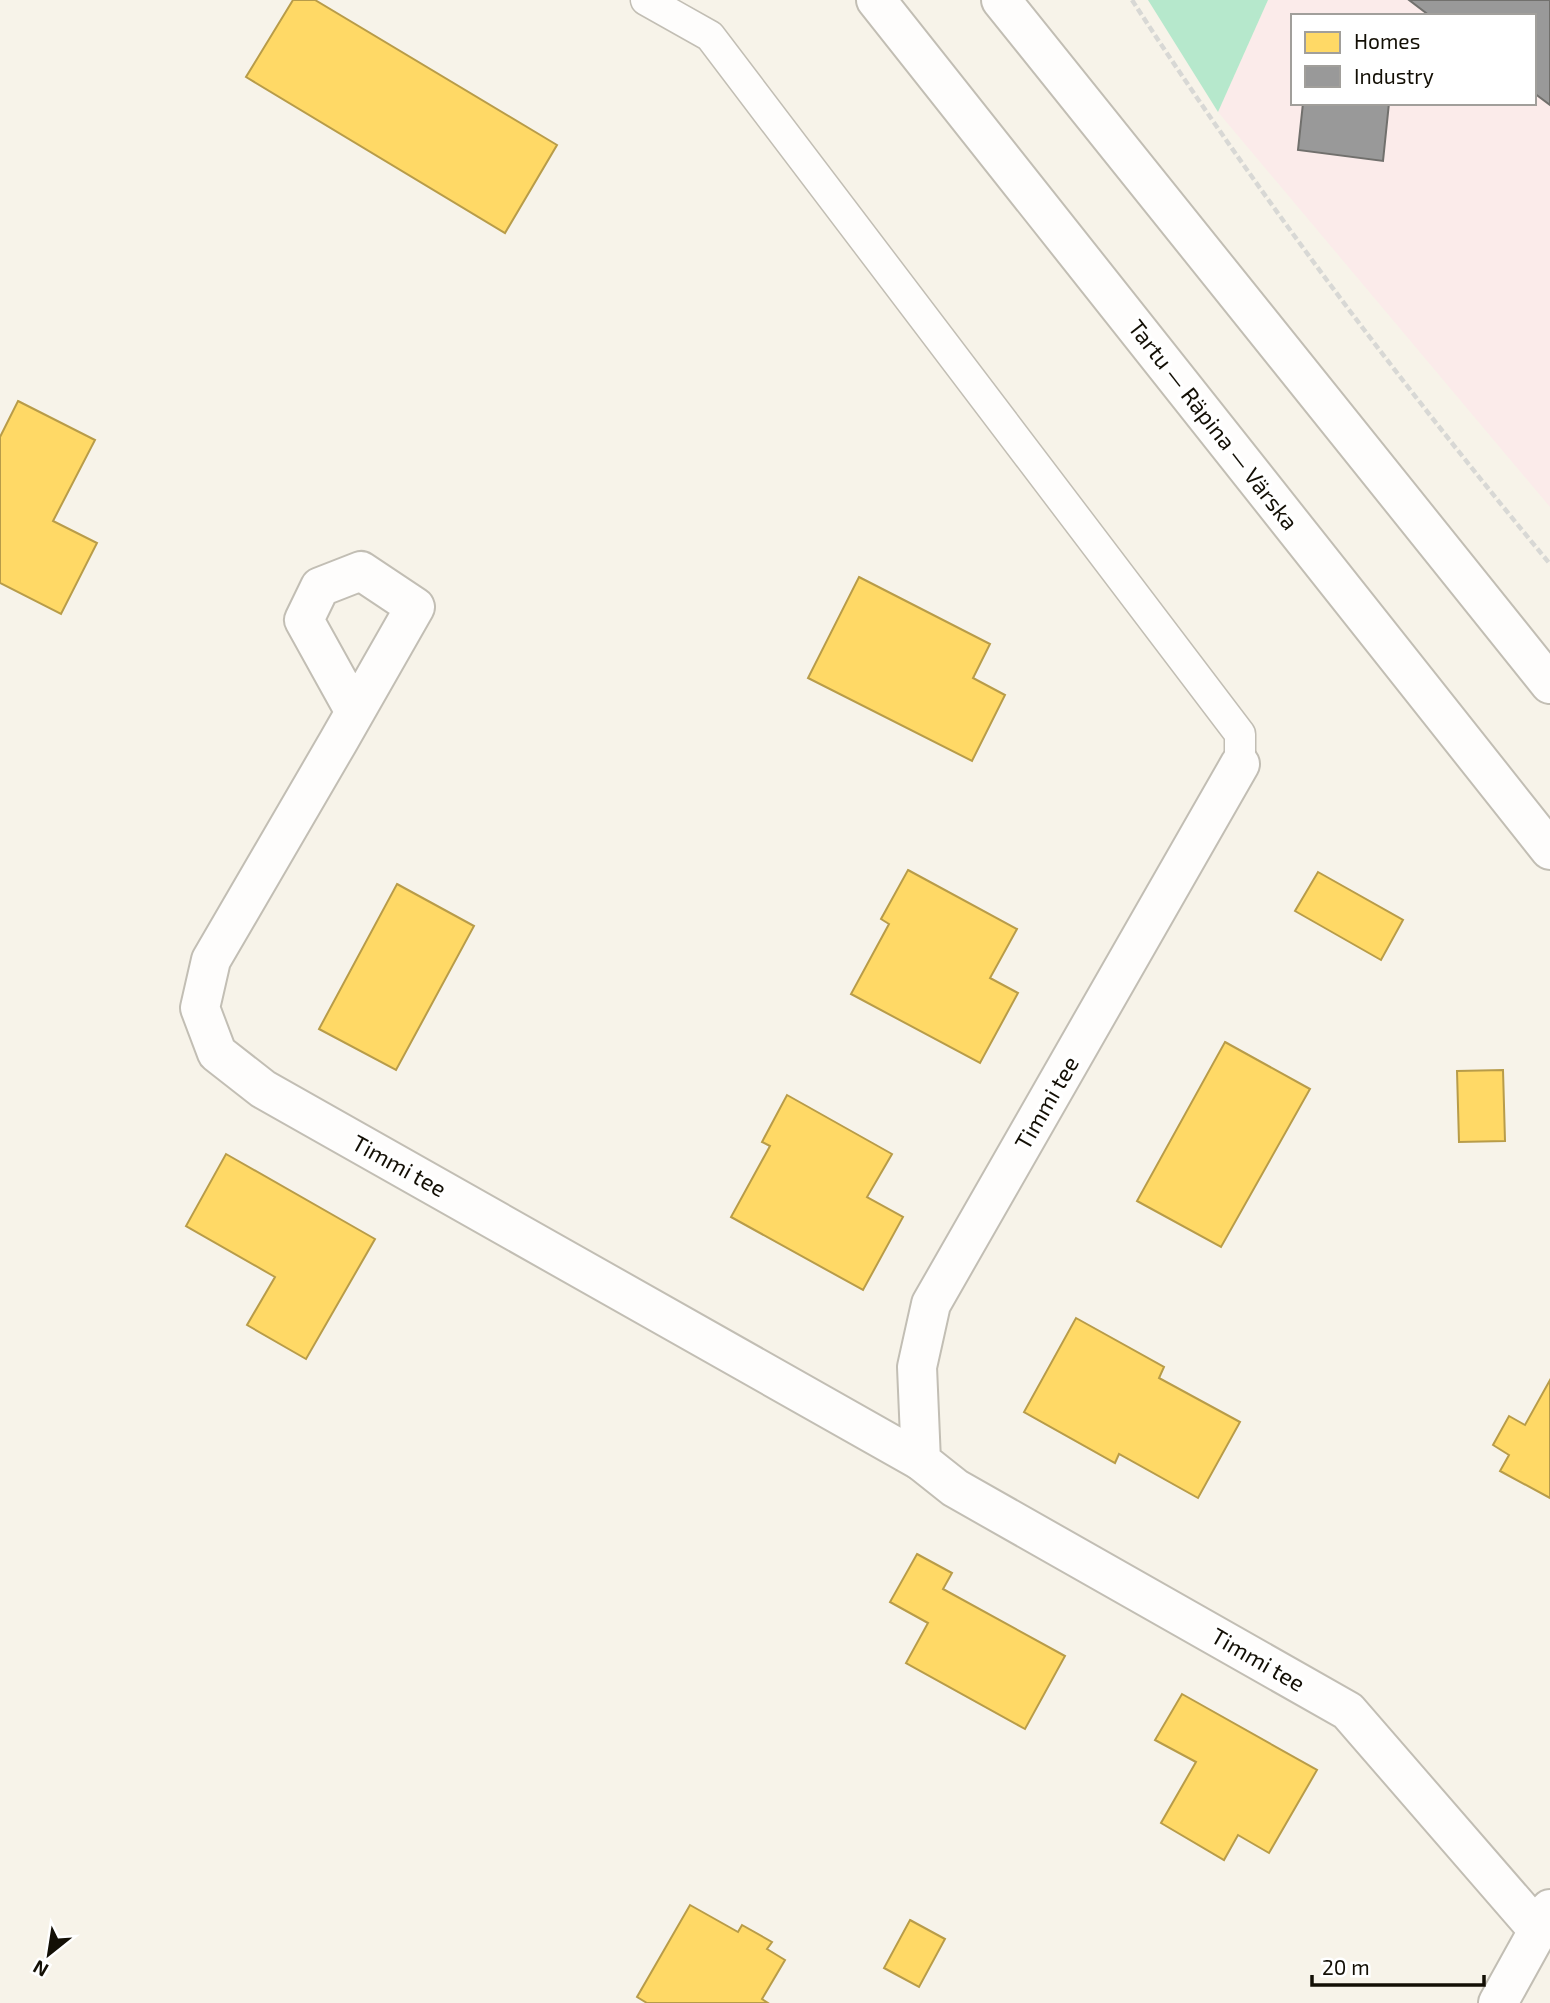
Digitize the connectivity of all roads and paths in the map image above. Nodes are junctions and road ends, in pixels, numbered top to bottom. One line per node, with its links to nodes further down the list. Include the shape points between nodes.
1 (646, 0): 8 (lane, via 710,36 1240,734)
2 (876, 0): 9 (street, Tartu — Räpina — Värska)
3 (1001, 0): 6 (street)
4 (1132, 0): 5 (path, via 1213,126 1458,452)
5 (1550, 564)
6 (1550, 684)
7 (355, 712): 10 (street, Timmi tee, via 211,960 200,1008 217,1053 262,1089)
8 (1240, 764): 10 (street, Timmi tee, via 932,1304 917,1367)
9 (1550, 850)
10 (921, 1461): 11 (street, Timmi tee, via 954,1488 1348,1711)
11 (1544, 1920): 12 (street)
12 (1497, 2003)

